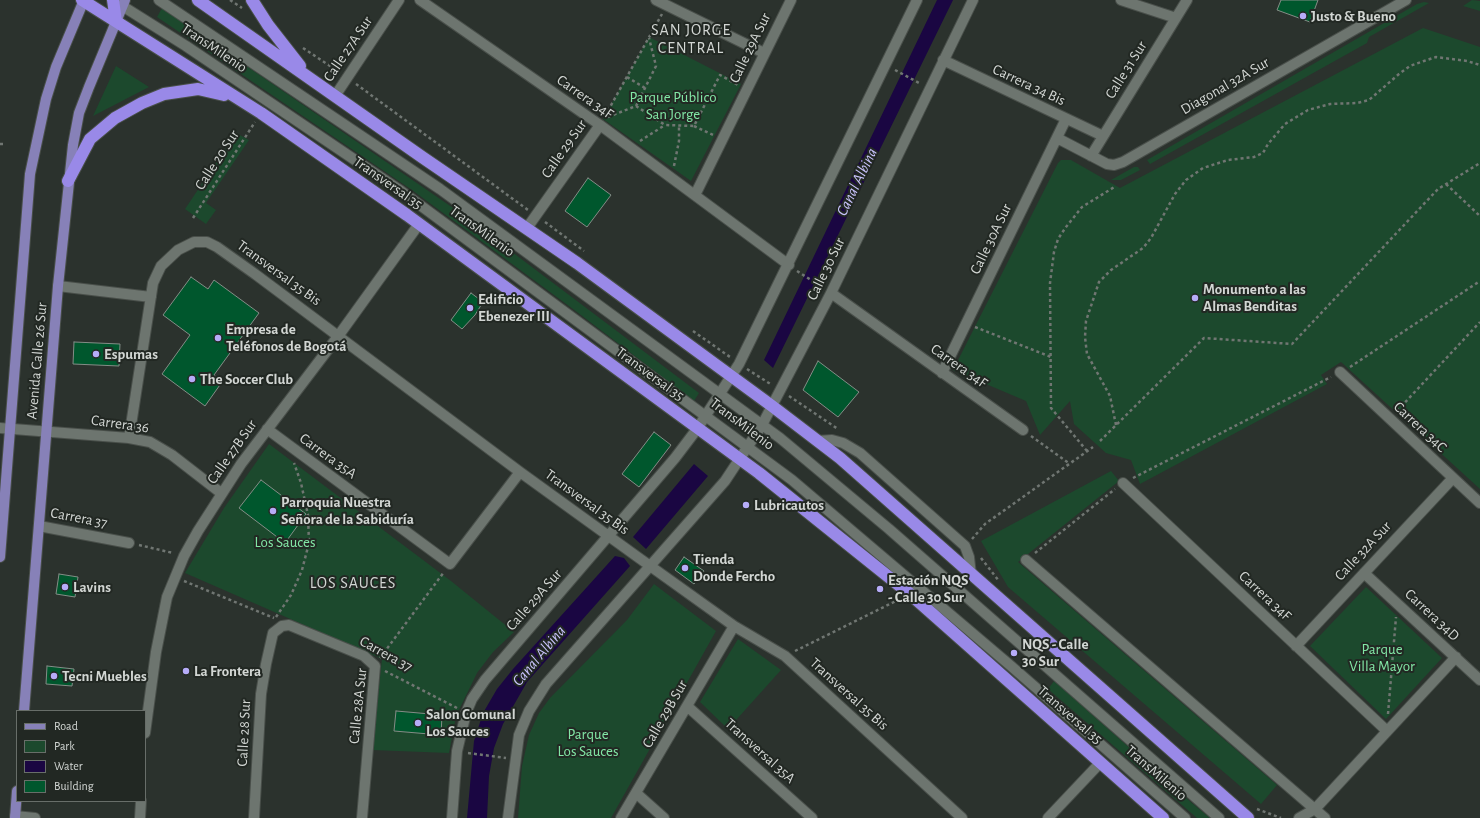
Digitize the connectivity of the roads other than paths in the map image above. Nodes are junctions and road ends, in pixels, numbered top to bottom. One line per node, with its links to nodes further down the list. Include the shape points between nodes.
1 (83, 0): 17 (highway, Transversal 35); 44 (main road, Avenida Calle 26 Sur, via 56,67 33,155)
2 (159, 0): 40 (street, TransMilenio, via 440,190)
3 (198, 0): 20 (highway)
4 (252, 0): 20 (highway, via 268,25)
5 (399, 0): 21 (street, Calle 27A Sur)
6 (420, 0): 24 (street, Carrera 34F)
7 (656, 0): 15 (street)
8 (790, 0): 18 (street, Calle 29A Sur)
9 (917, 0): 32 (street)
10 (973, 0): 19 (street, Calle 30 Sur)
11 (1121, 0): 16 (street)
12 (1187, 0): 16 (street, Calle 31 Sur)
13 (1406, 0): 27 (street, Diagonal 32A Sur, via 1123,162 1108,164)
14 (117, 1): 17 (highway); 42 (street, TransMilenio, via 401,191)
15 (668, 3): 18 (street)
16 (1176, 18): 25 (street, Calle 31 Sur)
17 (116, 21): 22 (highway, Transversal 35); 28 (main road, Avenida Calle 26 Sur, via 80,113)
18 (764, 53): 29 (street, Calle 29A Sur)
19 (943, 60): 23 (street, Carrera 34 Bis); 34 (street, Calle 30 Sur)
20 (309, 77): 21 (highway)
21 (335, 96): 31 (highway)
22 (240, 100): 28 (highway, via 198,88 164,94 142,102 115,118 90,139); 30 (highway, Transversal 35)
23 (1066, 119): 25 (street, Carrera 34 Bis); 26 (street, Calle 30A Sur)
24 (602, 122): 29 (street, Carrera 34F, via 630,147); 31 (street, Calle 29 Sur)
25 (1102, 136): 27 (street, Calle 31 Sur)
26 (1057, 138): 27 (street, Diagonal 32A Sur); 37 (street, Calle 30A Sur)
27 (1091, 156)
28 (68, 181): 33 (main road, Avenida Calle 26 Sur)
29 (695, 195): 32 (street, Carrera 34F)
30 (419, 224): 36 (street, Calle 27B Sur); 46 (highway, Transversal 35)
31 (527, 228): 39 (highway)
32 (789, 265): 39 (street, via 748,348)
33 (58, 286): 35 (street); 48 (main road, Avenida Calle 26 Sur)
34 (831, 293): 37 (street, Carrera 34F); 41 (street, Calle 30 Sur)
35 (151, 296): 36 (street, Transversal 35 Bis, via 153,283 161,266 178,250 194,242 207,242); 49 (street, Transversal 35 Bis)
36 (339, 335): 45 (street, Calle 27B Sur); 53 (street, Transversal 35 Bis)
37 (942, 372): 47 (street, Carrera 34F)
38 (1340, 372): 54 (street, Carrera 34C)
39 (731, 376): 40 (street); 41 (highway)
40 (719, 395): 42 (street); 43 (street, TransMilenio)
41 (772, 406): 43 (street, Calle 30 Sur); 50 (highway)
42 (706, 416): 46 (street); 51 (street, TransMilenio)
43 (762, 425): 51 (street, Calle 30 Sur); 95 (street, TransMilenio, via 883,524)
44 (5, 428): 48 (street, Carrera 36); 61 (main road, Avenida Calle 26 Sur)
45 (267, 429): 53 (street, Carrera 35A, via 447,567); 56 (street, Calle 27B Sur)
46 (697, 429): 52 (highway, Transversal 35); 59 (street, Calle 29A Sur)
47 (1022, 430)
48 (46, 431): 49 (street, Carrera 36); 58 (main road, Avenida Calle 26 Sur)
49 (129, 438): 56 (street, Carrera 36, via 158,446)
50 (817, 441): 65 (highway, via 884,496); 65 (street, via 832,440 843,443 860,453 965,546)
51 (748, 447): 52 (street, Calle 30 Sur); 94 (street, TransMilenio, via 877,551)
52 (740, 460): 63 (street, via 725,481); 76 (highway, Transversal 35, via 910,594)
53 (520, 472): 59 (street, Transversal 35 Bis)
54 (1453, 478): 57 (street, Carrera 34C); 64 (street, Calle 32A Sur)
55 (1123, 483): 68 (street, Carrera 34F)
56 (221, 493): 74 (street, Calle 27B Sur, via 184,556 172,584 163,612)
57 (1480, 503)
58 (39, 526): 60 (street, Carrera 37); 73 (main road, Avenida Calle 26 Sur)
59 (609, 536): 63 (street, Transversal 35 Bis); 86 (street, Calle 29A Sur, via 485,680 472,699 457,751)
60 (129, 543)
61 (0, 556)
62 (1026, 560): 80 (street)
63 (651, 566): 67 (street, Transversal 35 Bis); 87 (street, via 546,684 528,711 518,735)
64 (1364, 573): 68 (street, Calle 32A Sur); 69 (street, Carrera 34D)
65 (971, 575): 96 (highway)
66 (289, 625): 70 (street, Carrera 37, via 364,656); 84 (street, Calle 28 Sur, via 277,629 271,639 261,694)
67 (734, 626): 72 (street, Calle 29B Sur); 91 (street, Transversal 35 Bis, via 785,656)
68 (1296, 646): 75 (street, Carrera 34F)
69 (1456, 657): 71 (street, Carrera 34D); 75 (street)
70 (375, 666): 85 (street, Calle 28A Sur)
71 (1480, 680)
72 (687, 706): 77 (street, Calle 29B Sur); 90 (street, Transversal 35A)
73 (24, 710)
74 (146, 726)
75 (1387, 731): 80 (street)
76 (1100, 763): 92 (street); 93 (highway, Transversal 35)
77 (636, 793): 88 (street, Calle 29B Sur); 89 (street)
78 (16, 802): 81 (main road)
79 (141, 802): 83 (street)
80 (1313, 814): 97 (street); 98 (street)
81 (15, 817): 82 (street)
82 (35, 818)
83 (140, 818)
84 (254, 818)
85 (362, 818)
86 (452, 818)
87 (508, 818)
88 (621, 818)
89 (664, 818)
90 (812, 818)
91 (962, 818)
92 (1048, 818)
93 (1163, 818)
94 (1185, 818)
95 (1219, 818)
96 (1248, 818)
97 (1298, 818)
98 (1325, 818)

